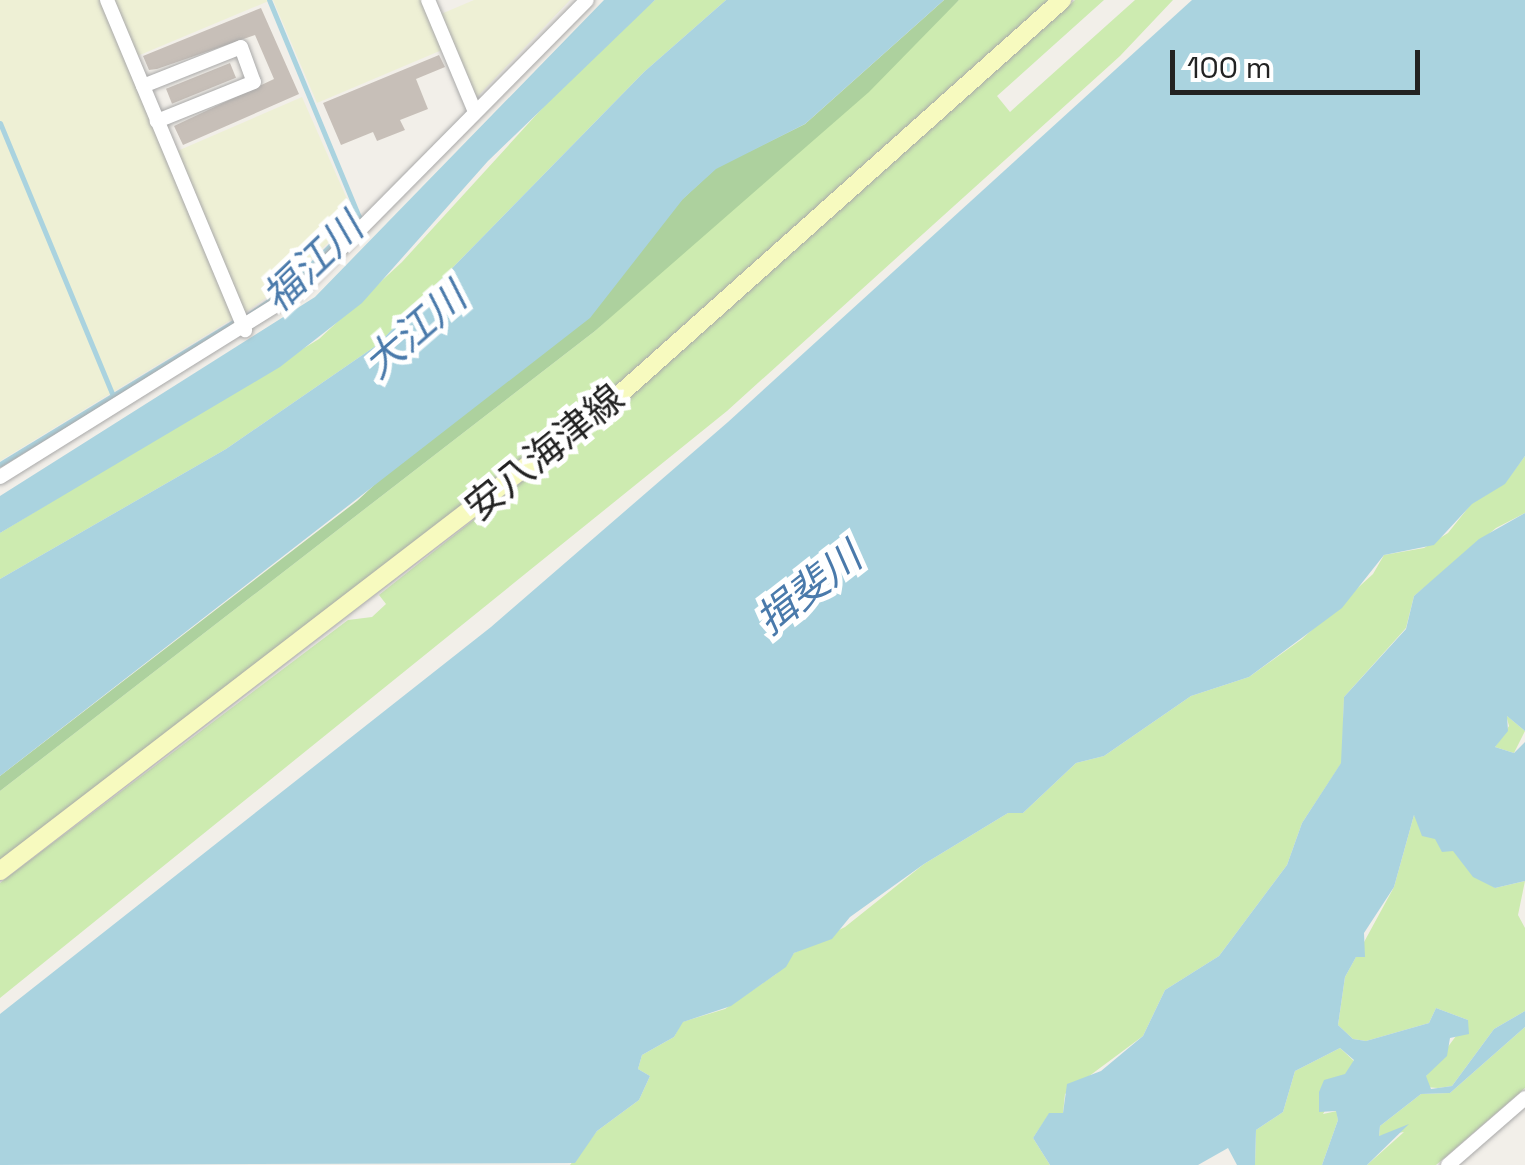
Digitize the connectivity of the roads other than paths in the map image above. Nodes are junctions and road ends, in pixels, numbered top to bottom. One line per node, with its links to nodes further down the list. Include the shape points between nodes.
1 (106, 0): 5 (street)
2 (428, 0): 6 (street)
3 (587, 0): 6 (street)
4 (1062, 0): 10 (main road, 安八海津線, via 618,395)
5 (143, 86): 7 (street); 7 (street, via 240,47 254,82)
6 (475, 112): 8 (street, via 333,260)
7 (157, 121): 8 (street)
8 (245, 330): 9 (street)
9 (0, 477)
10 (0, 871)
11 (1525, 1098): 12 (street)
12 (1448, 1165)

